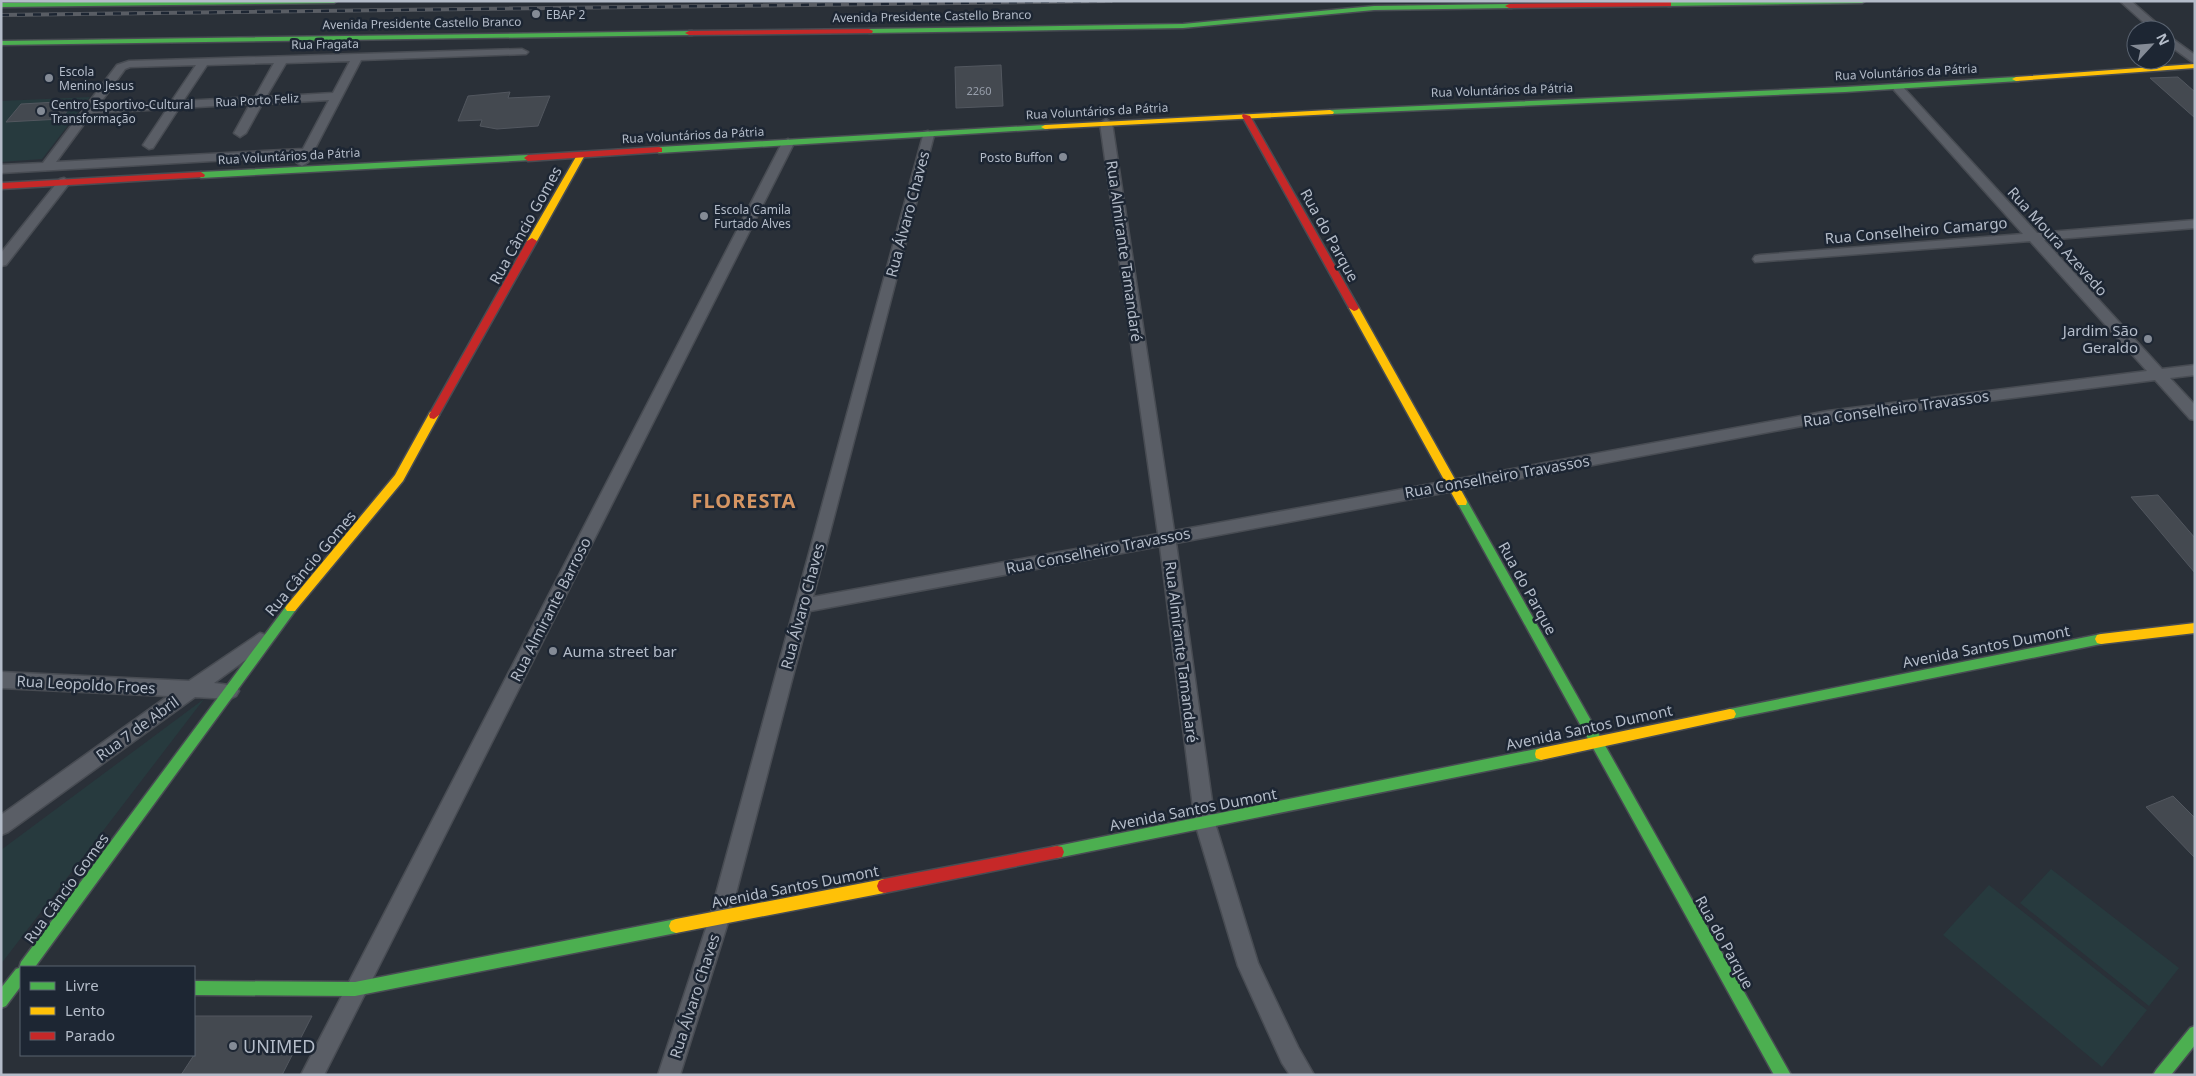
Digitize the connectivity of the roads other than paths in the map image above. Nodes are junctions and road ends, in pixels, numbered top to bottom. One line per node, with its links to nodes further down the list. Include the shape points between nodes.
1 (334, 1): 5 (main road, Avenida Presidente Castello Branco)
2 (1862, 1): 8 (main road, Avenida Presidente Castello Branco, via 1374,8 1183,26)
3 (2113, 2): 6 (street)
4 (2126, 2): 7 (street)
5 (1, 6)
6 (2134, 20)
7 (2147, 20)
8 (1, 43)
9 (2176, 48): 15 (street)
10 (522, 52): 12 (street, Rua Fragata)
11 (2176, 55): 15 (street)
12 (357, 58): 13 (street, Rua Fragata); 17 (street)
13 (282, 59): 14 (street, Rua Fragata); 18 (street)
14 (204, 61): 19 (street); 20 (street, Rua Fragata, via 128,64 121,67)
15 (2193, 67): 16 (main road, Rua Voluntários da Pátria)
16 (1898, 88): 21 (main road, Rua Voluntários da Pátria); 35 (street, Rua Moura Azevedo)
17 (337, 96): 18 (street, Rua Porto Feliz); 27 (street)
18 (258, 100): 19 (street, Rua Porto Feliz); 23 (street)
19 (174, 105): 20 (street, Rua Porto Feliz); 26 (street)
20 (88, 110): 29 (street)
21 (1246, 116): 22 (main road, Rua Voluntários da Pátria); 41 (main road, Rua do Parque)
22 (1106, 123): 24 (main road, Rua Voluntários da Pátria); 42 (street, Rua Almirante Tamandaré)
23 (240, 133)
24 (928, 135): 25 (main road, Rua Voluntários da Pátria); 43 (street, Rua Álvaro Chaves)
25 (788, 143): 28 (main road, Rua Voluntários da Pátria); 56 (street, Rua Almirante Barroso)
26 (148, 145)
27 (307, 152): 29 (street); 30 (street)
28 (581, 155): 30 (main road, Rua Voluntários da Pátria); 45 (main road, Rua Câncio Gomes, via 399,478)
29 (46, 167): 31 (street)
30 (299, 168): 32 (main road, Rua Voluntários da Pátria)
31 (1, 170)
32 (64, 182): 33 (main road, Rua Voluntários da Pátria); 37 (street)
33 (1, 186)
34 (2195, 224): 35 (street, Rua Conselheiro Camargo)
35 (2033, 237): 36 (street, Rua Conselheiro Camargo); 39 (street, Rua Moura Azevedo)
36 (1760, 258)
37 (1, 262)
38 (2195, 370): 39 (street, Rua Conselheiro Travassos)
39 (2157, 374): 40 (street, Rua Moura Azevedo); 41 (street, Rua Conselheiro Travassos, via 1828,416)
40 (2195, 415)
41 (1452, 484): 42 (street, Rua Conselheiro Travassos); 49 (main road, Rua do Parque)
42 (1167, 537): 43 (street, Rua Conselheiro Travassos); 50 (street, Rua Almirante Tamandaré)
43 (802, 606): 52 (street, Rua Álvaro Chaves)
44 (2195, 628): 49 (main road, Avenida Santos Dumont, via 2086,641)
45 (272, 631): 47 (street, Rua 7 de Abril); 48 (main road, Rua Câncio Gomes)
46 (1, 680): 47 (street, Rua Leopoldo Froes)
47 (190, 690): 48 (street, Rua Leopoldo Froes); 51 (street, Rua 7 de Abril)
48 (230, 691): 53 (main road, Rua Câncio Gomes)
49 (1596, 741): 50 (main road, Avenida Santos Dumont); 64 (main road, Rua do Parque)
50 (1205, 822): 52 (main road, Avenida Santos Dumont); 63 (street, Rua Almirante Tamandaré, via 1248,966 1290,1055)
51 (1, 826)
52 (720, 916): 56 (main road, Avenida Santos Dumont); 62 (street, Rua Álvaro Chaves)
53 (27, 966)
54 (20, 975): 57 (main road)
55 (195, 988): 56 (main road, Avenida Santos Dumont)
56 (355, 989): 61 (street, Rua Almirante Barroso)
57 (1, 1001)
58 (15, 1004): 59 (main road)
59 (1, 1008)
60 (2195, 1033): 65 (main road)
61 (312, 1075)
62 (669, 1075)
63 (1303, 1075)
64 (1783, 1075)
65 (2161, 1075)

